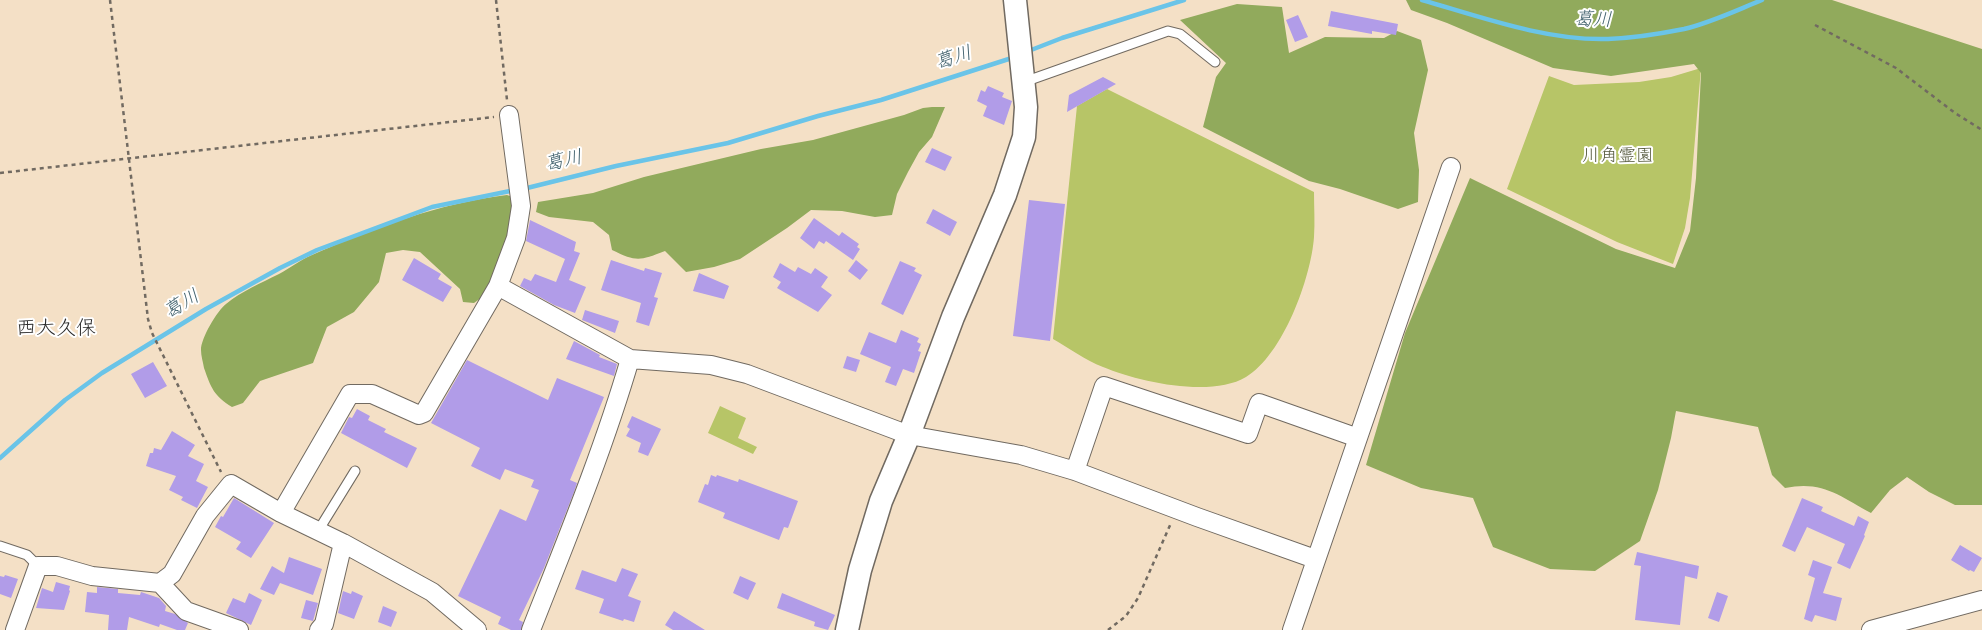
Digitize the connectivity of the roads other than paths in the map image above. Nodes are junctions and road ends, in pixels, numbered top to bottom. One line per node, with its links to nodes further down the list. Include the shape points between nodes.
1 (1015, 0): 3 (street)
2 (1215, 62): 3 (lane, via 1180,34 1168,31)
3 (1023, 77): 8 (street, via 1024,137 1005,195 953,317)
4 (509, 115): 6 (street, via 521,206 518,227)
5 (1451, 167): 9 (street)
6 (498, 286): 7 (street); 12 (street, via 424,413 419,415 372,394 350,394)
7 (630, 359): 8 (street, via 711,365 747,374); 26 (street, via 571,529)
8 (909, 435): 11 (street, via 1021,455); 27 (street, via 881,501 860,570)
9 (1358, 438): 11 (street, via 1260,403 1248,434 1104,386); 16 (street)
10 (355, 471): 13 (lane)
11 (1076, 471): 16 (street)
12 (281, 513): 13 (street); 18 (street, via 231,484 205,516 172,574)
13 (318, 531): 14 (street)
14 (343, 543): 24 (street, via 324,624); 25 (street, via 432,592)
15 (0, 546): 17 (lane, via 27,555)
16 (1315, 559): 28 (street)
17 (38, 566): 18 (street); 22 (street)
18 (160, 583): 23 (street, via 186,611)
19 (1982, 600): 20 (street)
20 (1928, 623): 21 (street)
21 (1877, 629)
22 (15, 630)
23 (239, 630)
24 (319, 630)
25 (477, 630)
26 (531, 630)
27 (847, 630)
28 (1292, 630)

